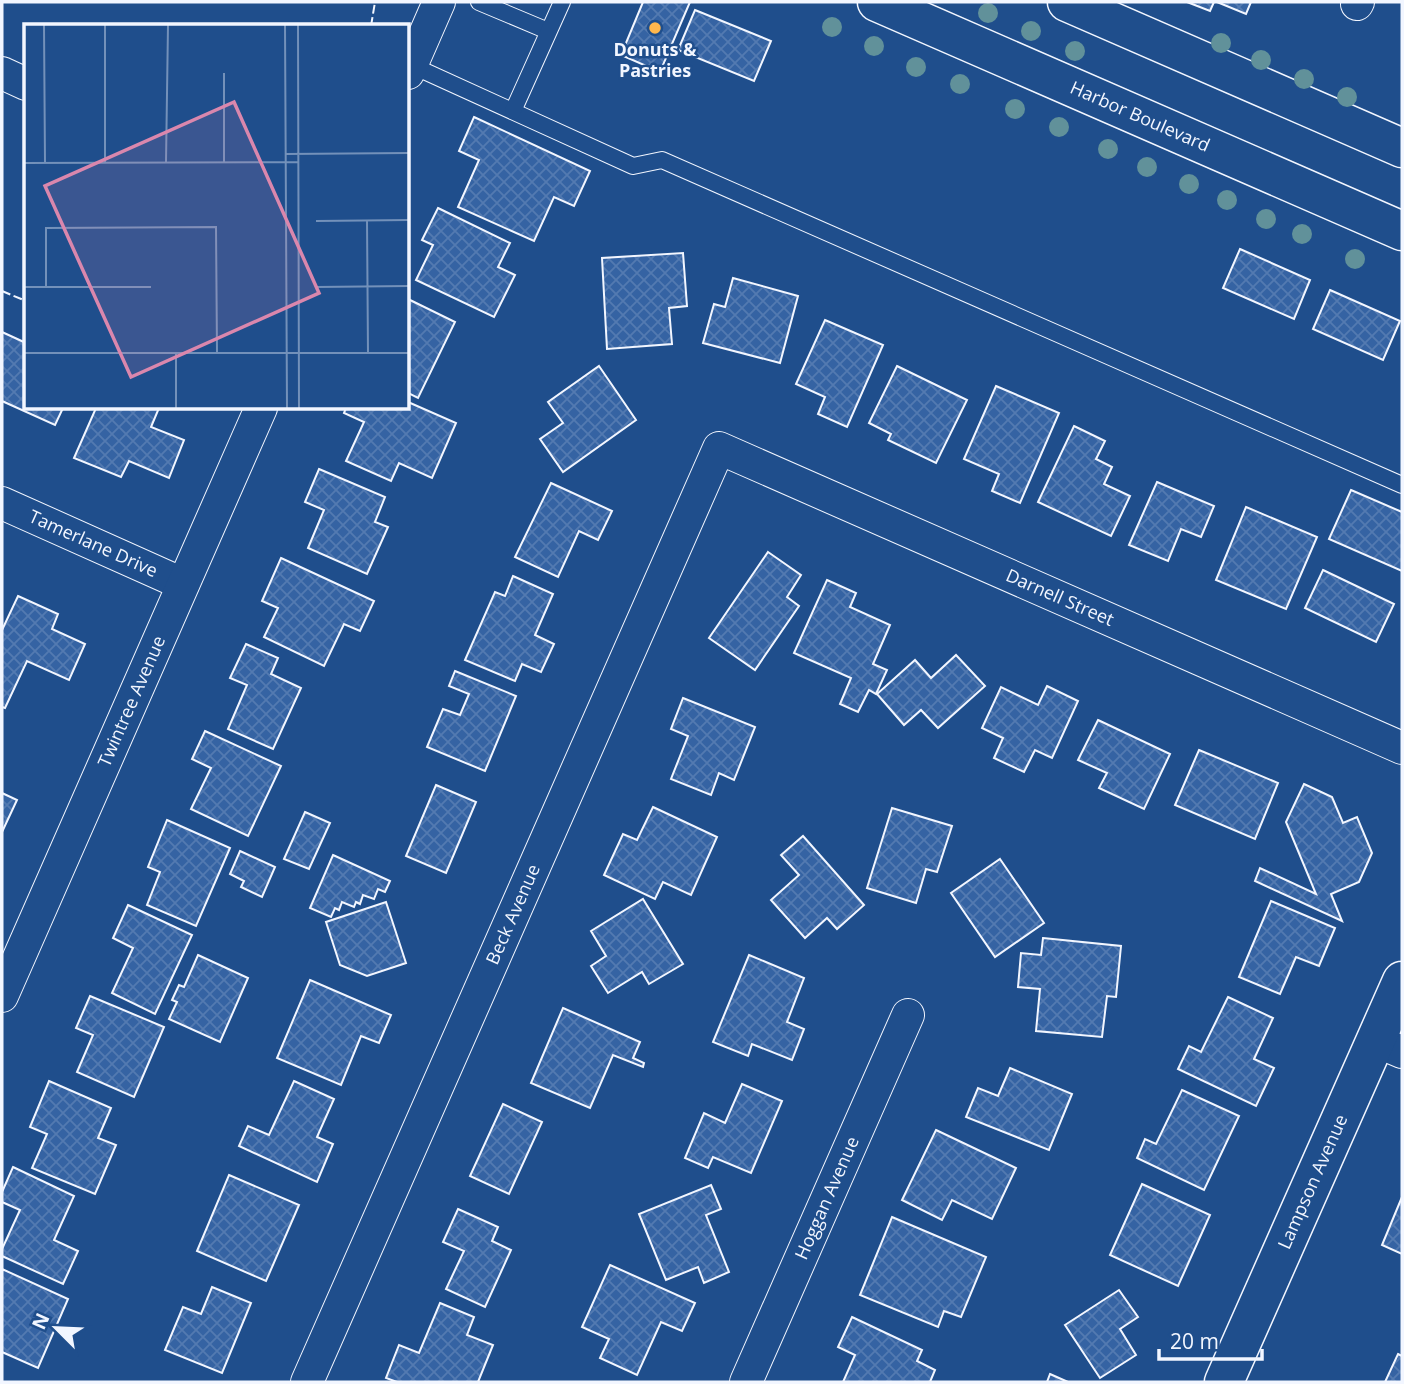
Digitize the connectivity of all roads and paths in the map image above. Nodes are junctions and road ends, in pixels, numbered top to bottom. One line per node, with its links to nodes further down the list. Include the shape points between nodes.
1 (439, 2): 7 (street)
2 (479, 2): 6 (lane)
3 (562, 2): 6 (lane)
4 (877, 2): 13 (main road, Harbor Boulevard)
5 (1067, 2): 12 (main road)
6 (548, 31): 11 (lane)
7 (410, 67)
8 (410, 69): 11 (lane)
9 (2, 73): 10 (street)
10 (24, 83)
11 (513, 111): 16 (lane, via 633,166 662,160)
12 (1402, 148)
13 (1402, 231)
14 (260, 410): 18 (street, Twintree Avenue)
15 (719, 448): 19 (street, Darnell Street); 25 (street, Beck Avenue)
16 (1402, 485)
17 (2, 503): 18 (street, Tamerlane Drive)
18 (183, 584): 20 (street, Twintree Avenue)
19 (1402, 748)
20 (11, 949): 22 (street, Twintree Avenue)
21 (1402, 981): 24 (main road, Lampson Avenue)
22 (2, 996)
23 (908, 1015): 26 (street, Hoggan Avenue)
24 (1389, 1046): 27 (main road, Lampson Avenue)
25 (307, 1382)
26 (746, 1382)
27 (1224, 1382)

